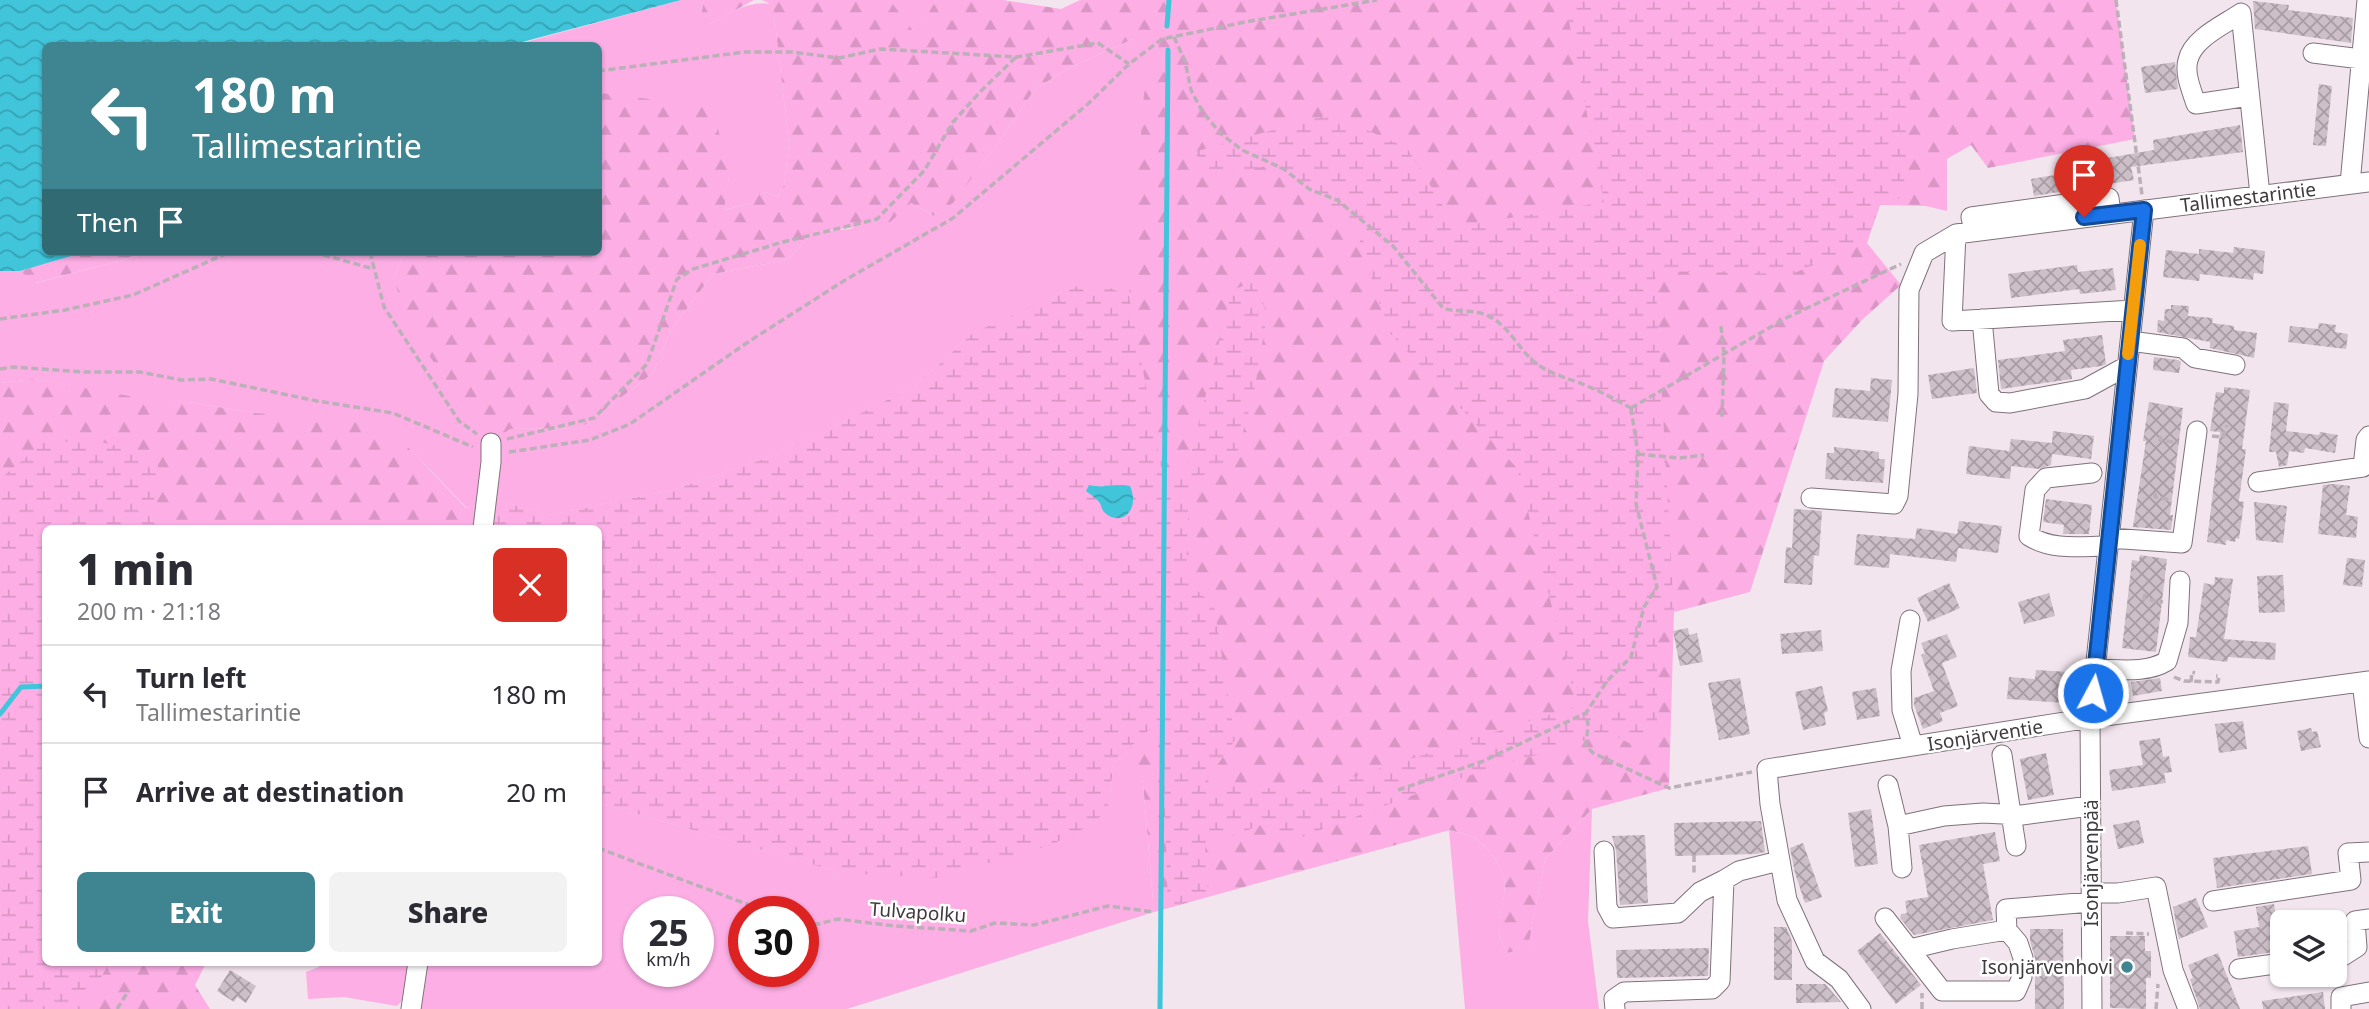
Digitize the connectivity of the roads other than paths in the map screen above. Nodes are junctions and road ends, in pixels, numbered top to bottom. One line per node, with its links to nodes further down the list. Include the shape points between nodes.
1 (2367, 0): 3 (street)
2 (2313, 52): 3 (street)
3 (2361, 59): 5 (street)
4 (2249, 96): 4 (street, via 2244,47 2241,13 2202,40 2187,62 2196,104); 7 (street)
5 (2362, 112): 6 (street)
6 (2360, 183): 7 (street, Tallimestarintie)
7 (2260, 195): 8 (street, Tallimestarintie)
8 (2144, 210): 9 (street, Tallimestarintie); 10 (street, Isonjärvenpää)
9 (1965, 232): 11 (street, via 1952,321); 20 (street, Tallimestarintie, via 1924,253 1909,290 1908,394 1894,504)
10 (2133, 310): 11 (street); 12 (street, Isonjärvenpää)
11 (1982, 319): 14 (street, via 1989,394 1996,402 2085,390)
12 (2130, 341): 13 (street, via 2183,348 2195,358); 14 (street, Isonjärvenpää)
13 (2235, 365)
14 (2127, 366): 22 (street, Isonjärvenpää)
15 (2197, 431): 22 (street, via 2182,543)
16 (2368, 438): 19 (street, via 2363,467)
17 (491, 449): 21 (street)
18 (2092, 473): 22 (street, via 2046,478 2035,490 2029,536 2064,547)
19 (2258, 482)
20 (1811, 498)
21 (483, 525)
22 (2109, 542): 25 (street, Isonjärvenpää)
23 (2180, 581): 25 (street, via 2178,623 2166,661 2136,670)
24 (1910, 620): 30 (street, via 1901,671 1902,710)
25 (2095, 669): 28 (street, Isonjärvenpää)
26 (2365, 682): 27 (street); 28 (street, Isonjärventie)
27 (2368, 715): 29 (street)
28 (2090, 718): 30 (street, Isonjärventie); 33 (street, Isonjärvenpää)
29 (2369, 738)
30 (1913, 746): 39 (street, Isonjärventie, via 1768,769)
31 (2002, 755): 34 (street)
32 (1888, 785): 35 (street)
33 (2091, 806): 34 (street); 42 (street, Isonjärvenpää)
34 (2011, 815): 35 (street, via 1944,816); 36 (street)
35 (1898, 826): 40 (street)
36 (2016, 846)
37 (1604, 851): 41 (street, via 1607,908 1613,918 1678,912 1700,892)
38 (2369, 852): 43 (street, via 2348,853 2351,880)
39 (1779, 860): 41 (street); 56 (street, via 1787,900 1815,961 1839,979)
40 (1902, 868)
41 (1724, 880): 53 (street, via 1720,981)
42 (2091, 897): 46 (street, via 2006,909); 57 (street, Isonjärvenpää); 58 (street, via 2156,887 2173,970)
43 (2213, 901)
44 (1885, 918): 47 (street)
45 (2369, 919): 48 (street, via 2355,921 2357,947)
46 (2007, 930): 47 (street); 47 (street, via 2023,958 2016,991 1942,990)
47 (1910, 949)
48 (2347, 953)
49 (2270, 965): 51 (street)
50 (417, 966): 54 (street)
51 (2239, 969)
52 (2369, 992): 59 (street, via 2341,997)
53 (1698, 1000): 55 (street, via 1624,992 1615,999)
54 (411, 1009)
55 (1615, 1009)
56 (1861, 1009)
57 (2092, 1009)
58 (2188, 1009)
59 (2341, 1009)

